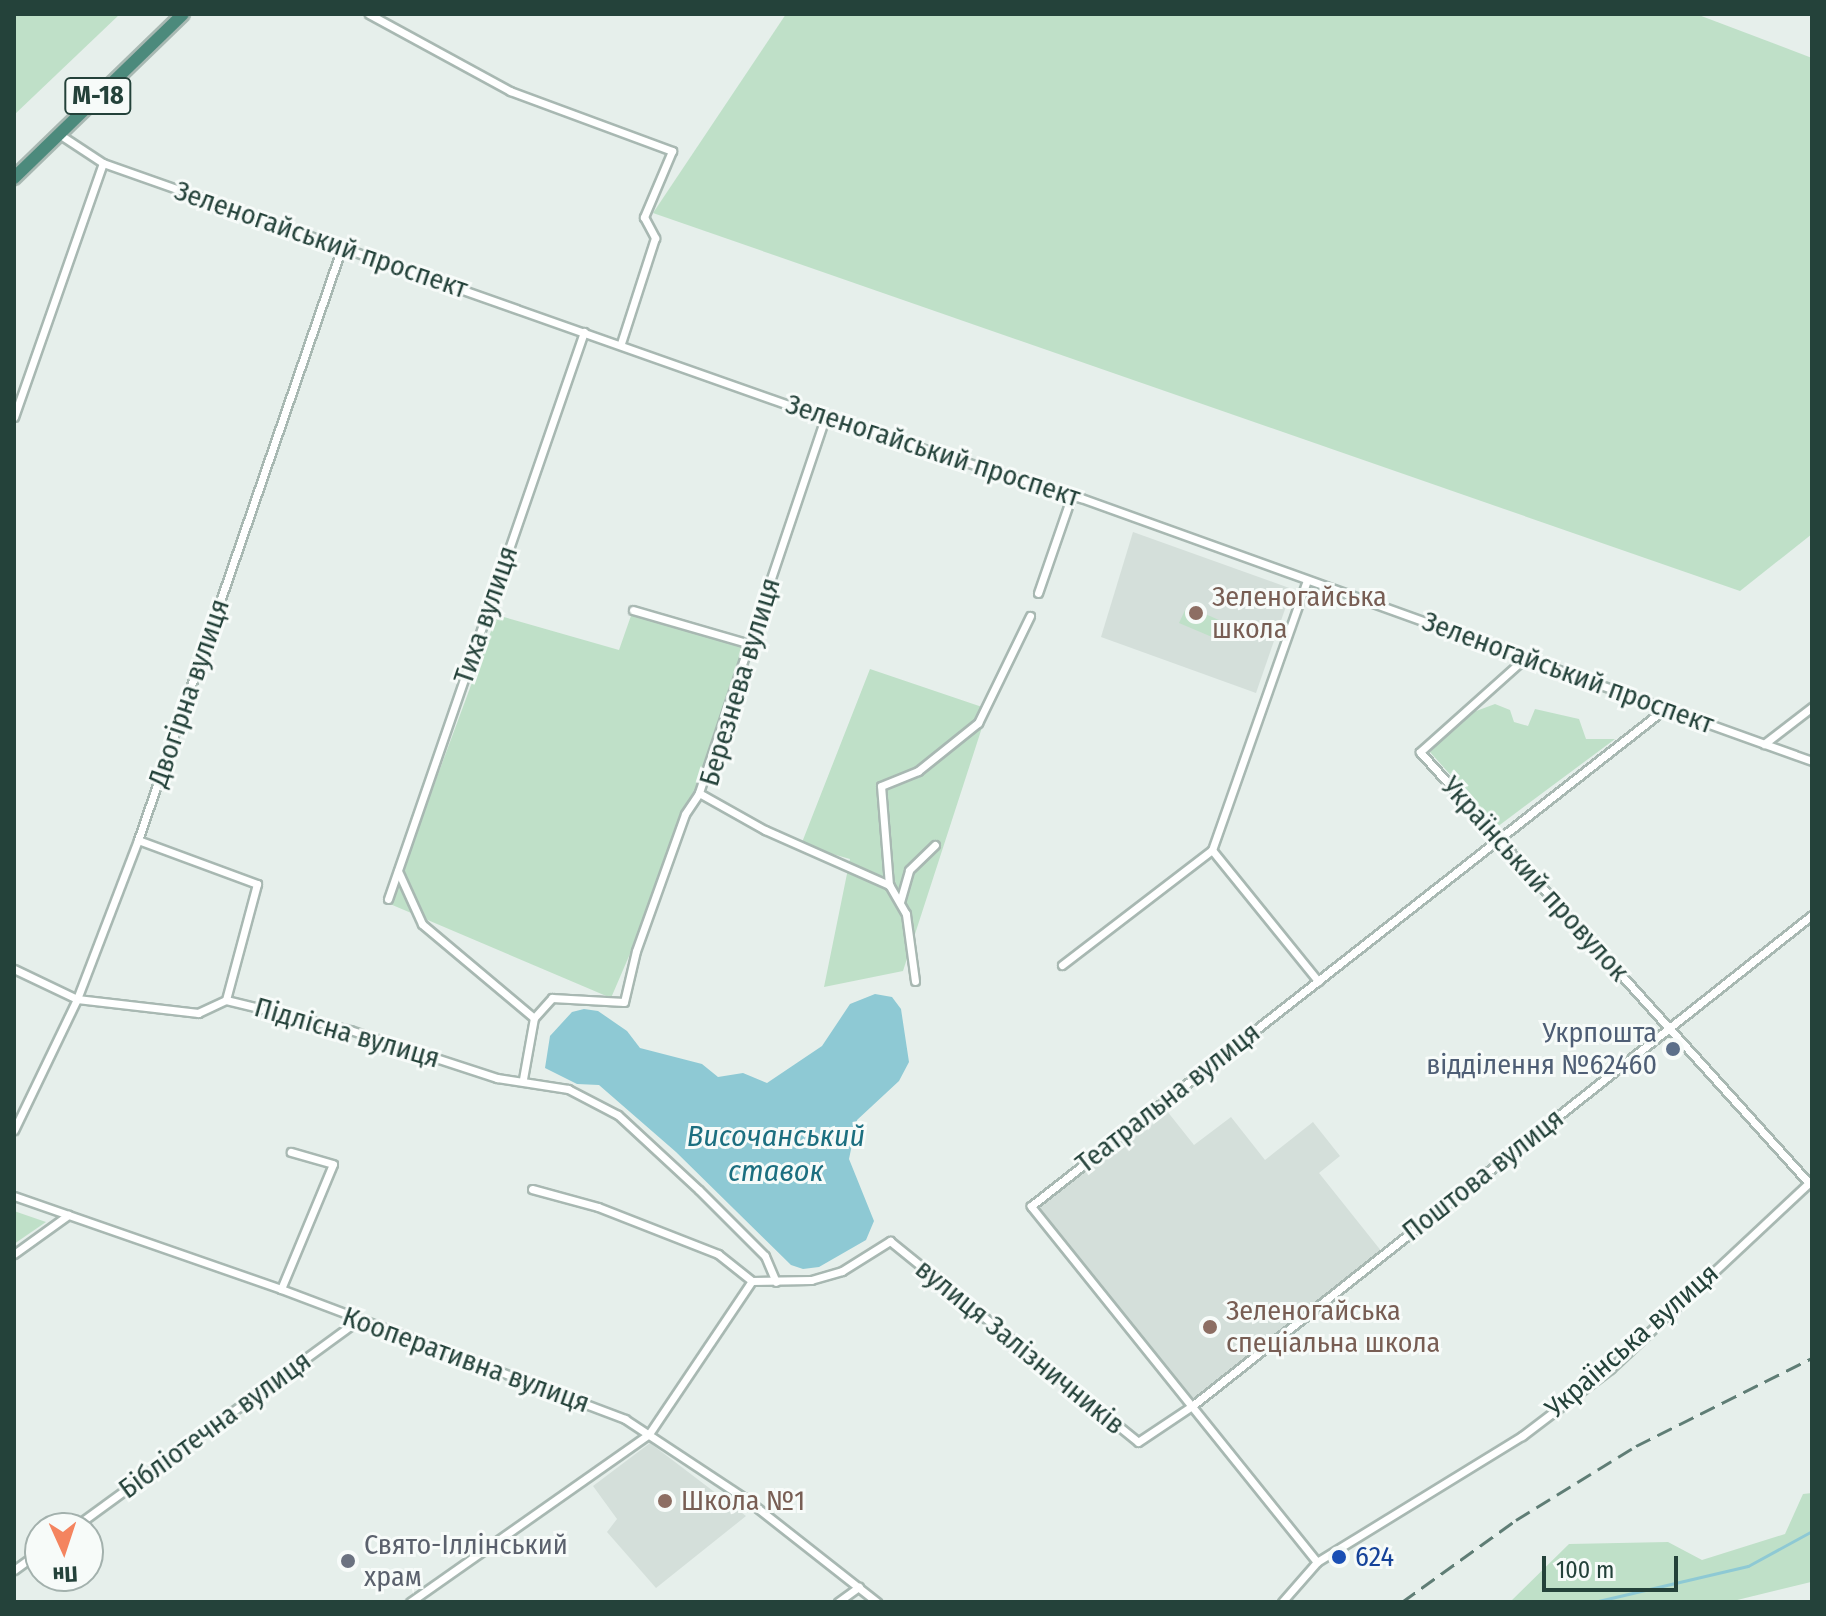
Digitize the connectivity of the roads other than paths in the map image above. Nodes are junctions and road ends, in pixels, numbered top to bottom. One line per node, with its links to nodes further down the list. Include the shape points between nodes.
1 (183, 14): 3 (highway, М-18)
2 (369, 14): 8 (street, via 510,91 672,151 644,217 655,238)
3 (59, 134): 4 (street, Зеленогайський проспект); 5 (highway, М-18)
4 (103, 163): 6 (street, Зеленогайський проспект); 9 (street)
5 (14, 178)
6 (342, 247): 7 (street, Зеленогайський проспект); 24 (street, Двогірна вулиця)
7 (584, 332): 8 (street, Зеленогайський проспект); 27 (street, Тиха вулиця)
8 (621, 343): 10 (street, Зеленогайський проспект)
9 (14, 417)
10 (825, 418): 11 (street, Зеленогайський проспект); 16 (street, Березнева вулиця)
11 (1072, 495): 12 (street, Зеленогайський проспект); 13 (street)
12 (1307, 580): 17 (street, Зеленогайський проспект); 26 (street)
13 (1038, 593)
14 (633, 610): 16 (street)
15 (1030, 616): 28 (street, via 978,723 918,771 881,786)
16 (750, 644): 22 (street, Березнева вулиця)
17 (1525, 658): 19 (street, Зеленогайський проспект); 23 (street, Український провулок, via 1420,752)
18 (1812, 707): 20 (street)
19 (1666, 708): 20 (street, Зеленогайський проспект); 23 (street, Театральна вулиця)
20 (1764, 744): 21 (street, Зеленогайський проспект)
21 (1812, 761)
22 (699, 793): 28 (street, Березнева вулиця, via 765,830); 38 (street, via 685,814 636,951 624,1002 552,998)
23 (1499, 838): 35 (street, Театральна вулиця); 39 (street, Український провулок)
24 (138, 840): 36 (street, Двогірна вулиця); 37 (street, via 257,884)
25 (935, 845): 30 (street, via 909,870)
26 (1212, 850): 32 (street); 35 (street)
27 (398, 871): 29 (street, Тиха вулиця); 38 (street, via 422,924)
28 (889, 885): 30 (street)
29 (388, 899)
30 (900, 902): 34 (street)
31 (1812, 915): 39 (street, Поштова вулиця)
32 (1062, 965)
33 (14, 969): 36 (street, Підлісна вулиця)
34 (915, 981)
35 (1318, 981): 52 (street, Театральна вулиця, via 1031,1206)
36 (77, 999): 37 (street, Підлісна вулиця, via 198,1013); 41 (street, Двогірна вулиця)
37 (226, 1000): 40 (street, Підлісна вулиця, via 350,1030 497,1078)
38 (534, 1018): 40 (street)
39 (1669, 1028): 43 (street, Український провулок); 52 (street, Поштова вулиця)
40 (523, 1079): 49 (street, Підлісна вулиця, via 568,1089 618,1115 749,1238 765,1256)
41 (14, 1130)
42 (291, 1152): 50 (street, via 333,1164)
43 (1810, 1181): 55 (street, Українська вулиця, via 1610,1369 1522,1436)
44 (532, 1189): 48 (street, via 598,1207 718,1254)
45 (14, 1196): 46 (street, Кооперативна вулиця)
46 (68, 1215): 47 (street); 50 (street, Кооперативна вулиця)
47 (14, 1254)
48 (752, 1281): 49 (street); 53 (street)
49 (776, 1282): 52 (street, вулиця Залізничників, via 842,1271 890,1241 1138,1442)
50 (281, 1289): 51 (street, Кооперативна вулиця)
51 (357, 1321): 53 (street, Кооперативна вулиця, via 625,1419); 54 (street, Бібліотечна вулиця)
52 (1192, 1406): 55 (street, Театральна вулиця)
53 (649, 1434): 56 (street, Кооперативна вулиця, via 746,1499); 57 (street)
54 (95, 1512)
55 (1317, 1562): 60 (street, Українська вулиця)
56 (859, 1587): 58 (street); 59 (street, Кооперативна вулиця)
57 (410, 1602)
58 (838, 1602)
59 (877, 1602)
60 (1282, 1602)

